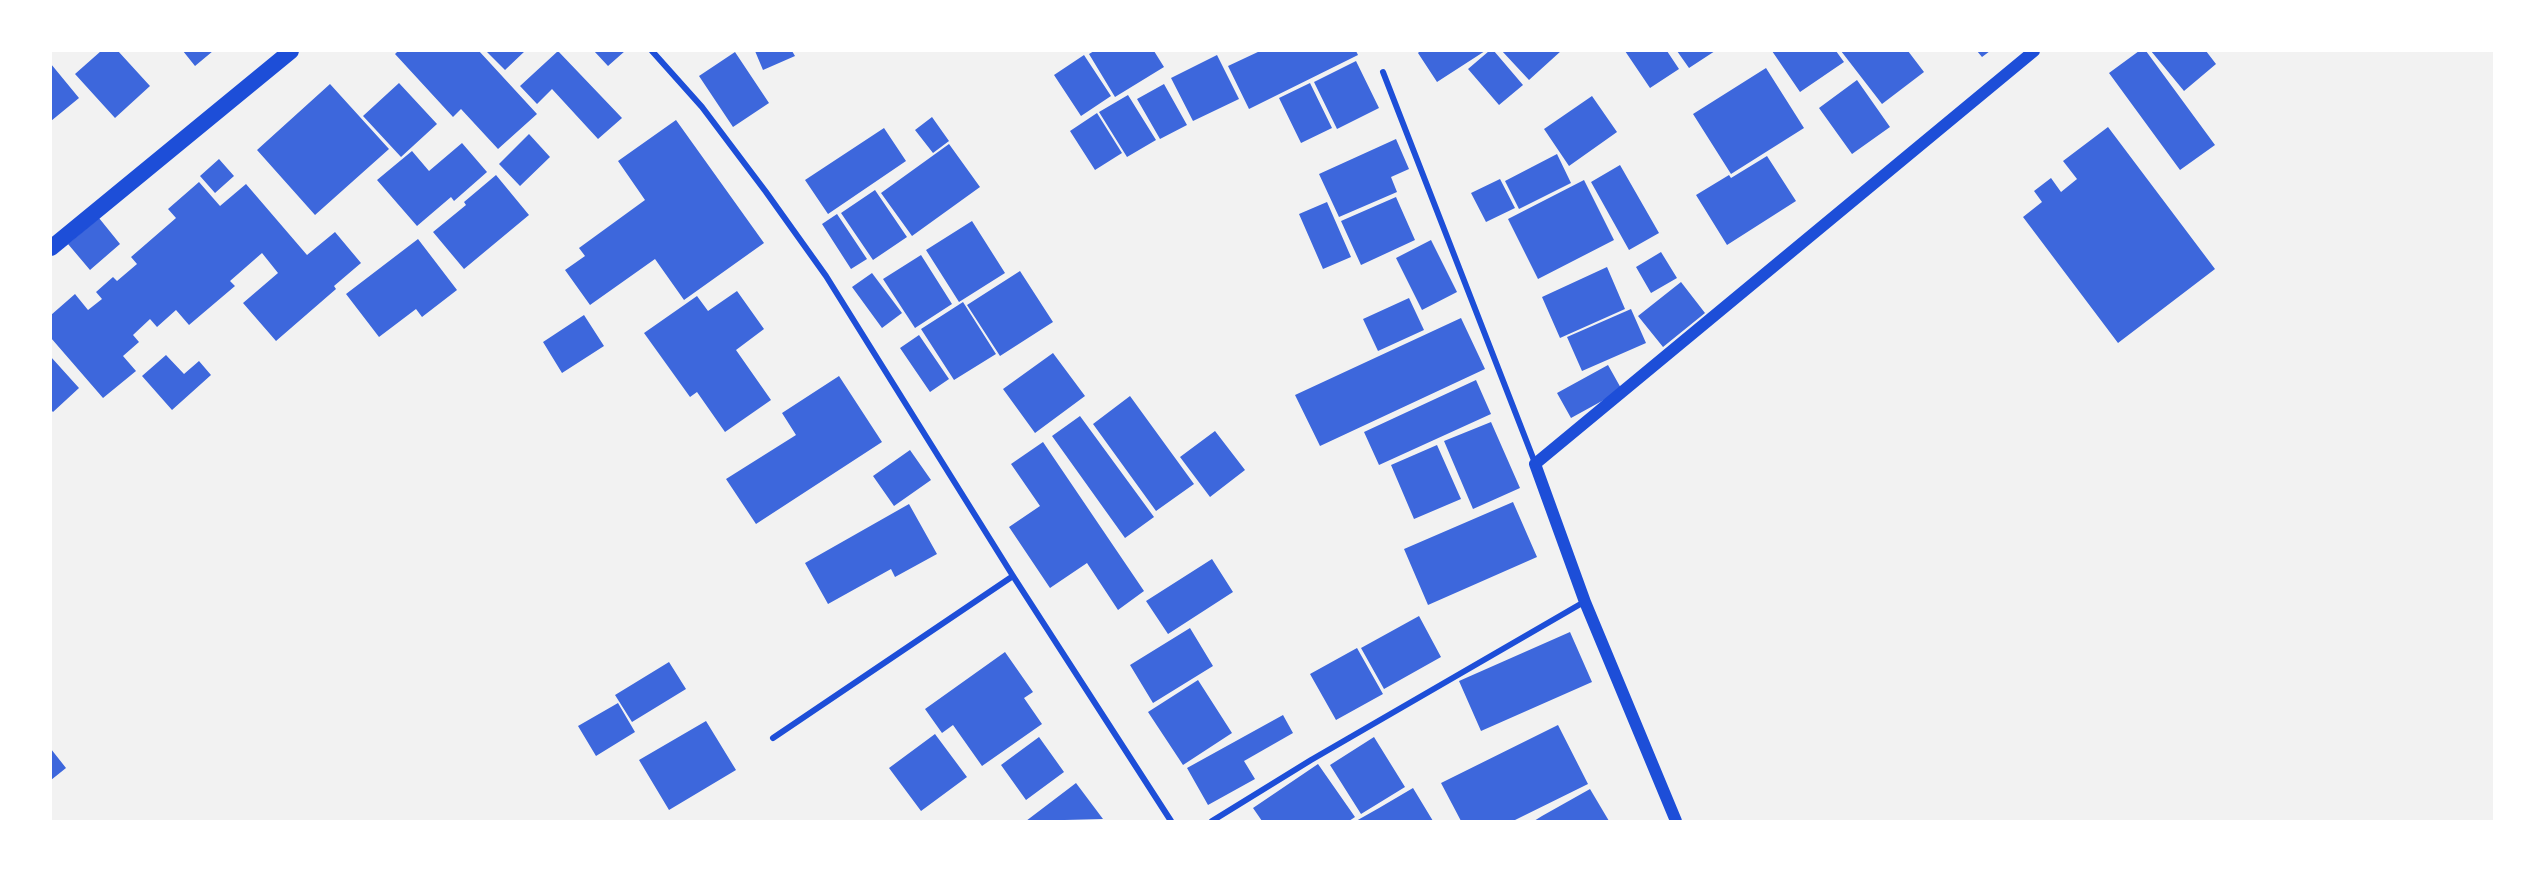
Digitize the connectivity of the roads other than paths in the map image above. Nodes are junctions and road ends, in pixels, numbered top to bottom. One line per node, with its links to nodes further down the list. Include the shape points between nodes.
1 (291, 51): 5 (highway)
2 (652, 51): 7 (street, via 702,107 826,276)
3 (2034, 51): 6 (main road)
4 (1383, 72): 6 (street)
5 (51, 248)
6 (1536, 464): 8 (main road)
7 (1013, 576): 9 (street); 10 (street)
8 (1585, 602): 11 (street, via 1340,742); 12 (main road)
9 (773, 738)
10 (1171, 821)
11 (1212, 821)
12 (1676, 821)

